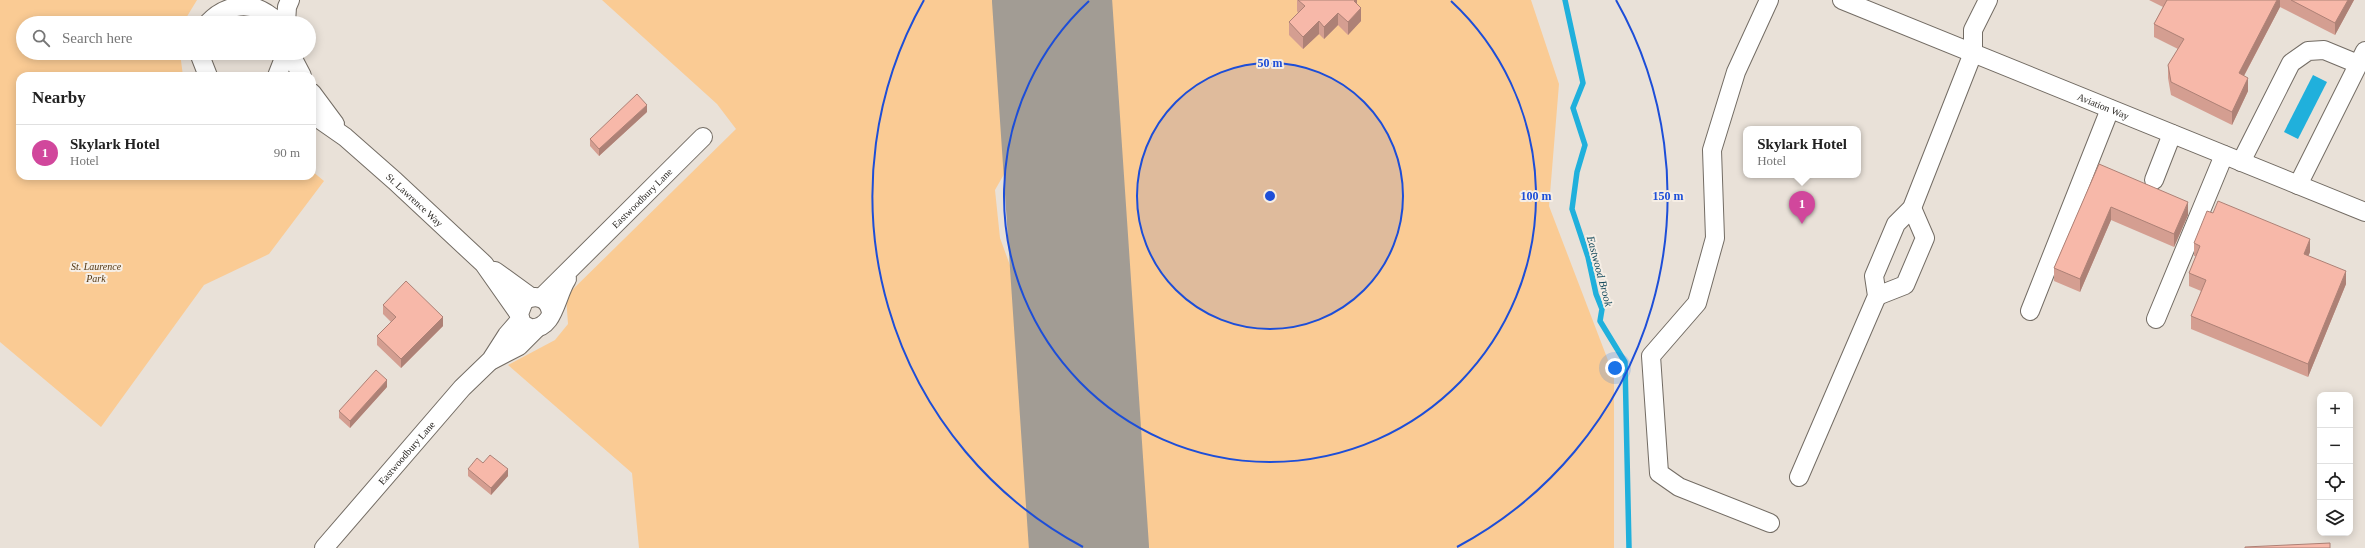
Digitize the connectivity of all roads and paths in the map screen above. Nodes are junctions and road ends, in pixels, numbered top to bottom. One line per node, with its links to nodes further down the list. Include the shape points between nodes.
1 (290, 0): 8 (street)
2 (1769, 0): 38 (street, via 1736,72 1712,150 1715,238 1697,303 1651,356 1659,473 1679,487)
3 (1842, 0): 9 (street, Aviation Way)
4 (1988, 0): 9 (street, via 1973,30)
5 (244, 3): 6 (street, via 229,7); 7 (street, via 260,8)
6 (214, 16)
7 (270, 16)
8 (286, 16)
9 (1973, 53): 16 (street, Aviation Way); 25 (street)
10 (2362, 58): 22 (street, via 2324,50 2308,51 2291,63); 24 (street)
11 (283, 60): 13 (street)
12 (294, 60): 14 (street)
13 (279, 72)
14 (300, 72)
15 (316, 98): 19 (street, St. Lawrence Way)
16 (2110, 109): 18 (street, Aviation Way); 31 (street)
17 (316, 117): 19 (street, St. Lawrence Way)
18 (2172, 134): 21 (street, Aviation Way); 23 (street)
19 (344, 137): 28 (street, St. Lawrence Way)
20 (703, 137): 27 (street, Eastwoodbury Lane)
21 (2224, 155): 22 (street, Aviation Way); 34 (street)
22 (2241, 162): 24 (street, Aviation Way)
23 (2154, 180)
24 (2298, 185): 26 (street, Aviation Way)
25 (1912, 208): 29 (street, via 1896,224 1874,276); 29 (street, via 1925,238 1905,285)
26 (2365, 212)
27 (580, 260): 30 (street, Eastwoodbury Lane); 32 (street, Eastwoodbury Lane, via 562,287)
28 (484, 264): 30 (street, St. Lawrence Way); 33 (street, St. Lawrence Way)
29 (1877, 296): 37 (street)
30 (536, 298): 32 (street, via 548,304); 33 (street, via 524,301)
31 (2030, 311)
32 (551, 314): 35 (street, via 544,327)
33 (519, 317): 35 (street, via 530,328); 36 (street, Eastwoodbury Lane)
34 (2156, 320)
35 (536, 329): 36 (street, Eastwoodbury Lane, via 519,346)
36 (491, 360): 39 (street, Eastwoodbury Lane, via 462,388)
37 (1799, 477)
38 (1770, 523)
39 (324, 548)

